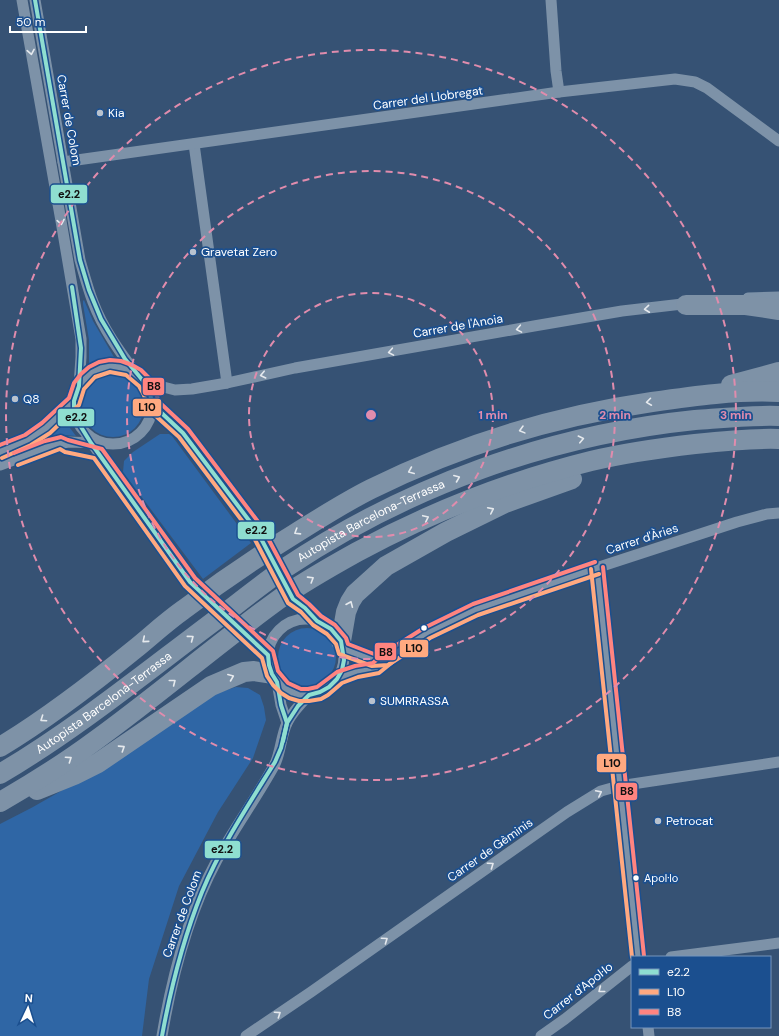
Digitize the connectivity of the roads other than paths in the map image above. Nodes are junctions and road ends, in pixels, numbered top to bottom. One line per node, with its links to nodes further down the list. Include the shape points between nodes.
1 (22, 0): 14 (street, Carrer de Colom, one-way to 14, via 81,339)
2 (35, 0): 7 (street, Carrer de Colom)
3 (551, 0): 4 (street)
4 (559, 92): 5 (street, Carrer del Llobregat, via 675,79 695,82); 6 (street, Carrer del Llobregat)
5 (779, 141)
6 (194, 144): 7 (street, Carrer del Llobregat); 13 (street)
7 (63, 162): 12 (street, Carrer de Colom, via 80,260 96,310 113,340)
8 (779, 297): 9 (street, Carrer de l'Anoia, via 709,300)
9 (686, 305): 10 (highway, via 746,304); 13 (street, Carrer de l'Anoia, one-way to 13, via 622,311 295,368)
10 (779, 310)
11 (779, 372): 16 (highway)
12 (140, 378): 13 (street, Carrer de l'Anoia, via 165,388 182,390); 14 (street, via 129,370 110,366 92,372); 18 (street, via 150,393)
13 (227, 383)
14 (79, 386): 17 (street)
15 (779, 392): 16 (highway, Autopista Barcelona-Terrassa)
16 (688, 397): 40 (highway, Autopista Barcelona-Terrassa, one-way to 40, via 622,406 508,434 407,472 370,489 277,545 193,602 72,699)
17 (74, 401): 20 (street, via 74,412); 25 (street, via 41,433)
18 (152, 404): 22 (street, via 149,419 141,432 128,441); 28 (street, via 183,433)
19 (779, 416): 42 (highway, Autopista Barcelona-Terrassa, one-way to 19, via 90,715 284,568 348,528 418,494 517,456 603,434 664,424 734,417)
20 (84, 431): 22 (street, via 90,437); 24 (street)
21 (779, 438): 44 (highway, one-way to 21, via 95,741 278,600 325,570 387,536 453,506 519,482 590,461 666,447)
22 (105, 443): 24 (street)
23 (779, 444): 34 (highway, one-way to 23, via 346,612 350,602 355,594 386,566 505,503 572,479 642,459 704,448)
24 (95, 448): 26 (street, via 66,446 61,443); 30 (street)
25 (0, 452)
26 (0, 465)
27 (779, 513): 29 (street, Carrer d'Àries, via 737,522)
28 (257, 532)
29 (597, 568): 35 (street, Carrer d'Àries, via 476,609 427,633); 43 (street)
30 (190, 582)
31 (293, 599): 32 (street)
32 (317, 621): 34 (street, via 331,629); 36 (street, via 295,621 284,626 276,634 271,644)
33 (254, 641): 36 (street)
34 (342, 645): 35 (street, via 373,660); 37 (street, via 343,665)
35 (386, 659): 37 (street, Carrer d'Àries, via 377,667)
36 (273, 670): 38 (street, via 286,689 297,694); 39 (street, via 280,705); 45 (highway, one-way to 36, via 98,763 211,686 244,672)
37 (337, 679): 38 (street, via 329,687)
38 (309, 695): 39 (street, Carrer de Colom)
39 (287, 723): 50 (street, Carrer de Colom, via 275,762 235,828 202,892 180,951)
40 (0, 747)
41 (779, 762): 43 (street, Carrer de Gèminis)
42 (0, 774)
43 (619, 786): 47 (street); 51 (street, Carrer de Gèminis, one-way to 43, via 567,812 601,791)
44 (0, 802)
45 (0, 809)
46 (779, 943): 48 (street)
47 (638, 956)
48 (679, 956)
49 (631, 967): 52 (street, Carrer d'Apol·lo, one-way to 52)
50 (162, 1036)
51 (246, 1036)
52 (541, 1036)

